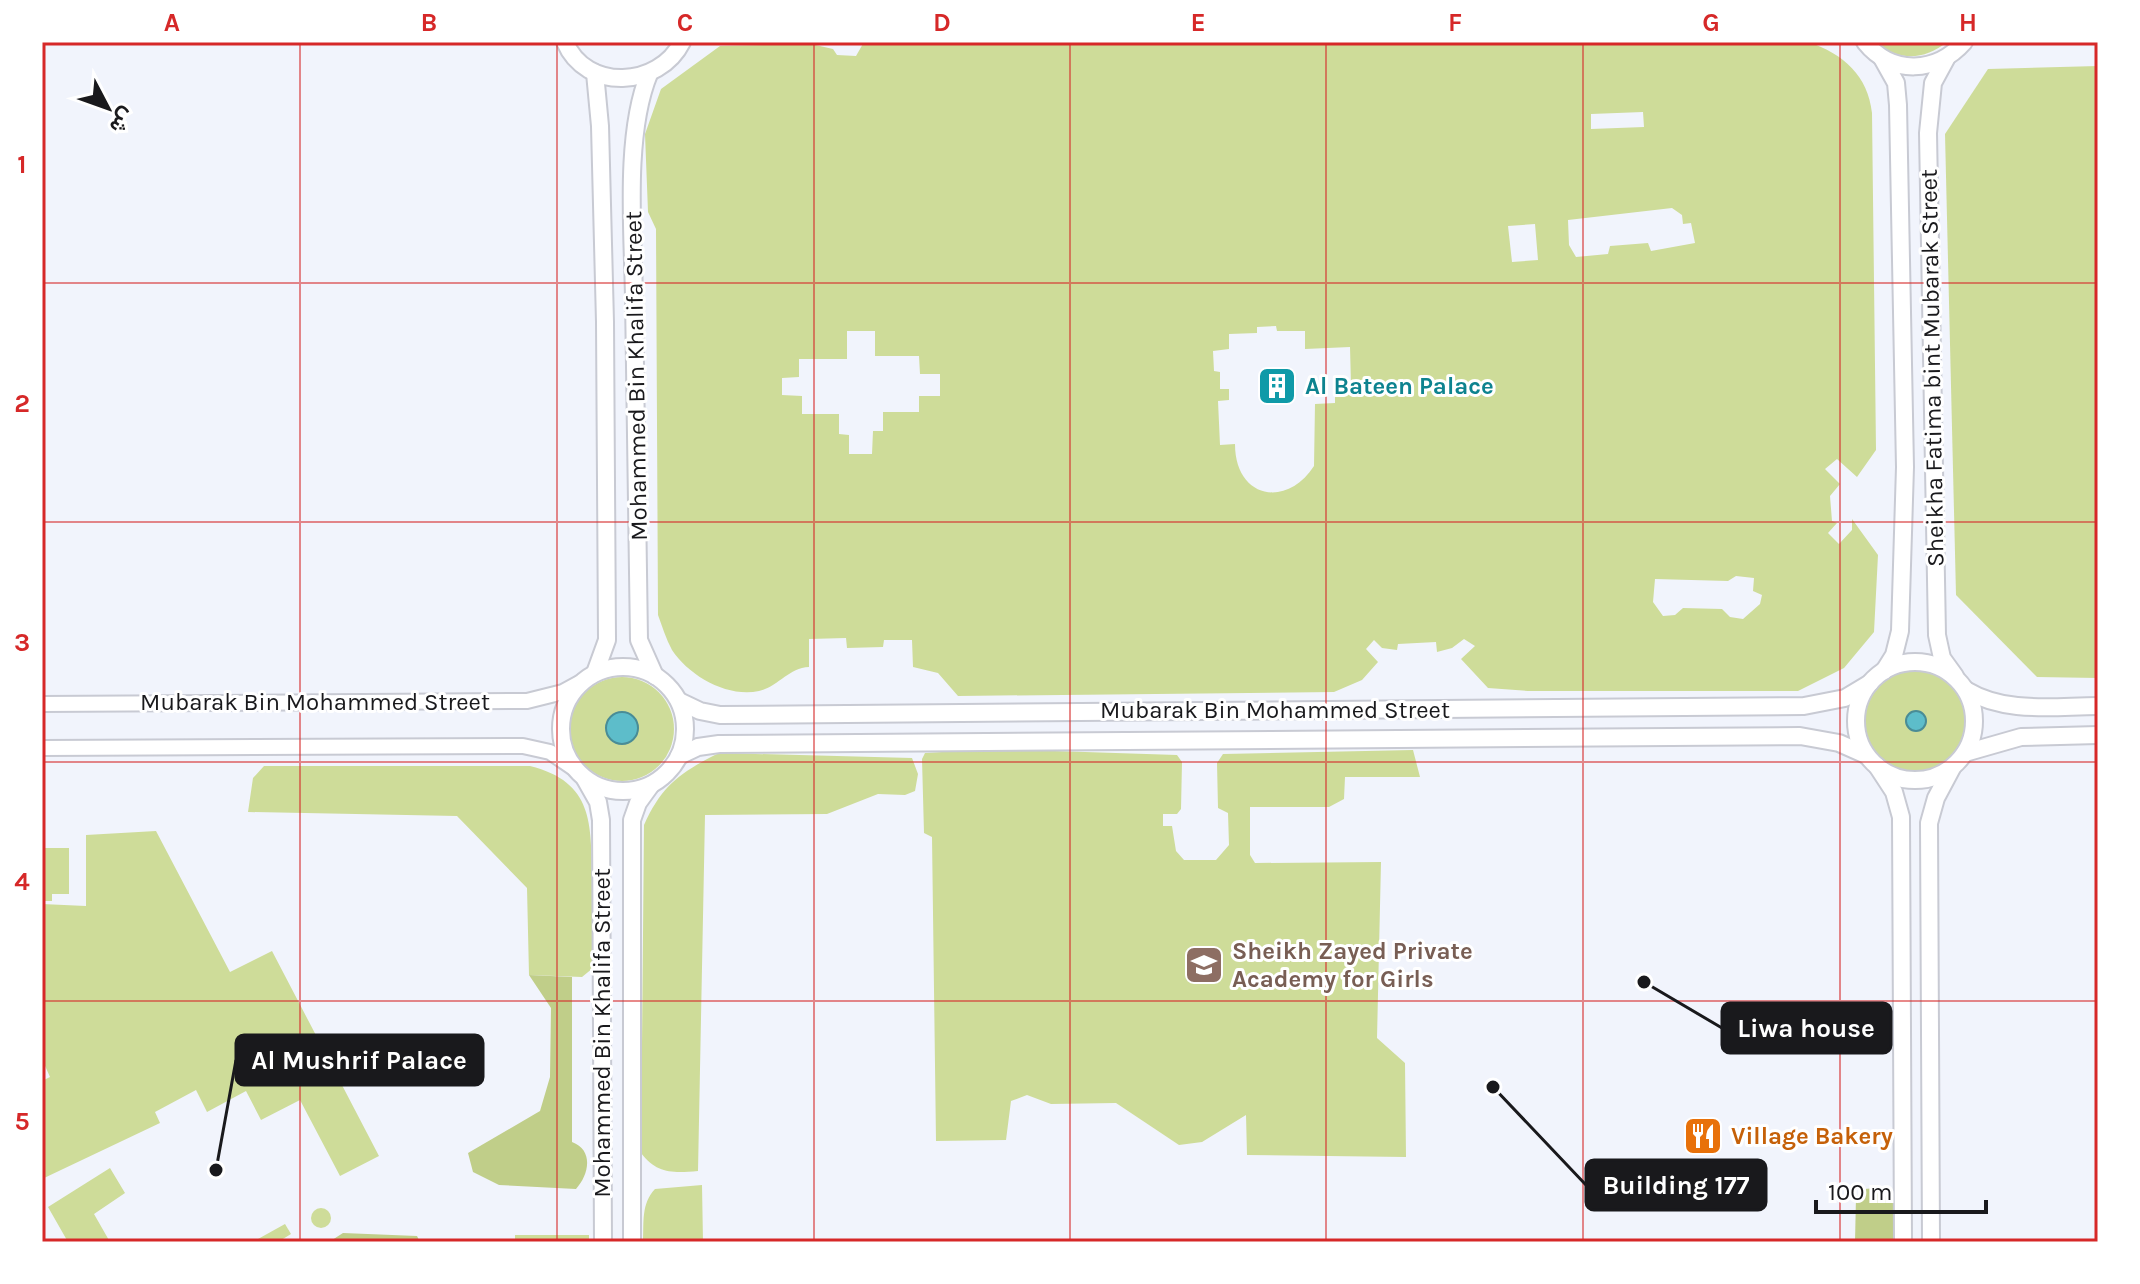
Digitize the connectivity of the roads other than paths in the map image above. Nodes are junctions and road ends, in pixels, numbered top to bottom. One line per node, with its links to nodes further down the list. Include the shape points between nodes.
1 (565, 42): 7 (main road)
2 (682, 42): 8 (main road)
3 (1865, 42): 5 (main road)
4 (1964, 42): 6 (main road)
5 (1882, 58): 6 (main road, via 1919,67); 9 (main road, Sheikha Fatima bint Mubarak Street, via 1896,83 1898,105 1905,467 1900,631)
6 (1946, 59): 11 (main road, Sheikha Fatima bint Mubarak Street, via 1933,83 1928,133 1937,635 1942,658)
7 (595, 73): 8 (main road, via 613,78); 12 (main road, Mohammed Bin Khalifa Street, via 607,640)
8 (649, 74): 10 (main road, Mohammed Bin Khalifa Street, via 635,123 633,245 639,640)
9 (1884, 671): 11 (main road, via 1913,662); 13 (main road)
10 (655, 676): 12 (main road, via 626,668); 15 (main road)
11 (1955, 676): 14 (main road)
12 (590, 677): 16 (street, Mubarak Bin Mohammed Street, via 563,692 527,701); 23 (main road, via 568,699 562,716 560,734)
13 (1870, 683): 15 (main road, Mubarak Bin Mohammed Street, via 1825,704 1763,706 720,715); 22 (main road, via 1856,719 1858,738)
14 (1966, 690): 17 (main road, via 2003,705); 20 (main road, via 1975,722)
15 (679, 701): 21 (main road, via 685,738)
16 (42, 704)
17 (2098, 706)
18 (2098, 735): 20 (main road, via 2021,737)
19 (42, 748): 23 (street, Mubarak Bin Mohammed Street, via 523,746 550,752)
20 (1965, 753): 24 (main road)
21 (679, 756): 22 (main road, Mubarak Bin Mohammed Street, via 719,744 1800,736 1839,743); 26 (main road)
22 (1871, 761): 24 (main road, via 1906,780 1938,776); 29 (main road, via 1894,792 1901,817)
23 (572, 767): 25 (main road)
24 (1952, 768): 30 (main road, via 1929,823)
25 (585, 779): 26 (main road, via 617,792); 27 (main road, Mohammed Bin Khalifa Street, via 601,820)
26 (651, 785): 28 (main road, Mohammed Bin Khalifa Street, via 632,820)
27 (603, 1242)
28 (632, 1242)
29 (1903, 1242)
30 (1931, 1242)

